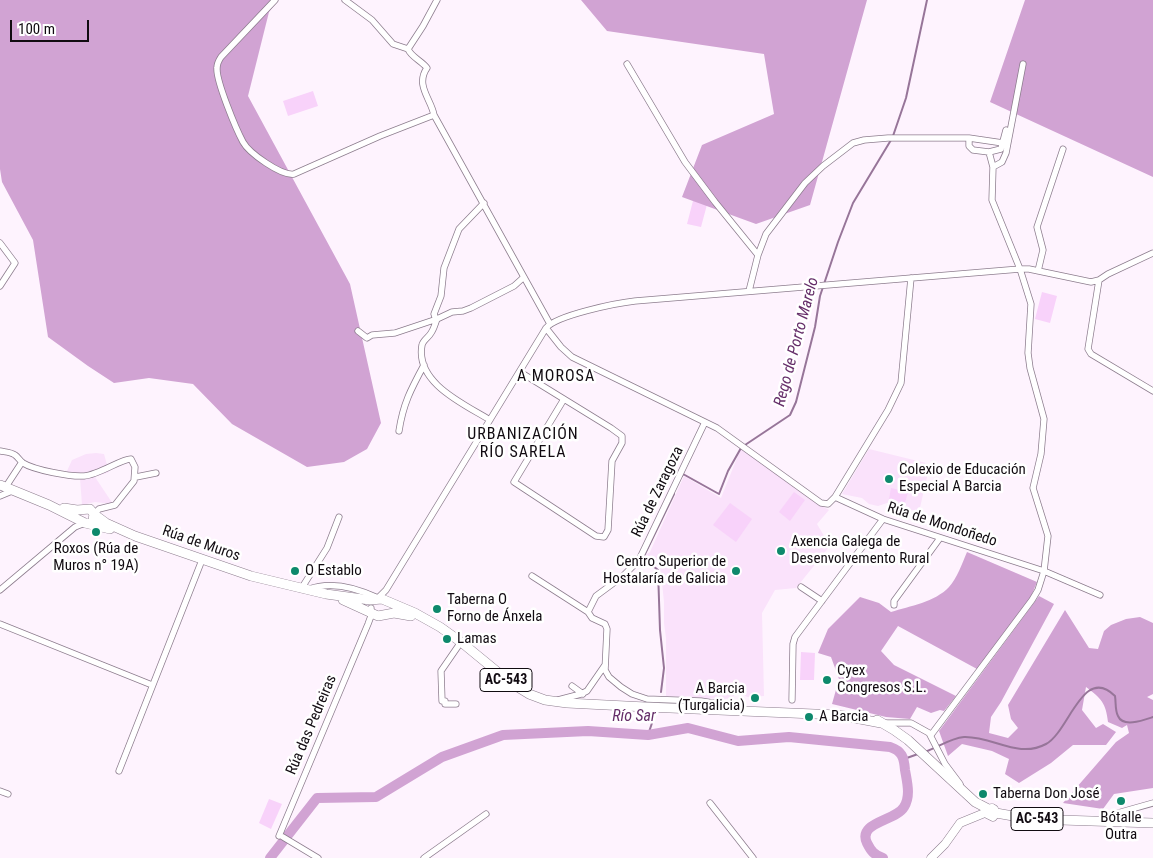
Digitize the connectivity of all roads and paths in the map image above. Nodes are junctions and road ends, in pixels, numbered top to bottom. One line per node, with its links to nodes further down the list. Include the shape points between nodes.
1 (276, 0): 8 (street, via 221,57 217,67 225,98 244,143 263,160 283,173 294,174)
2 (345, 0): 4 (street, via 372,20 393,44)
3 (437, 0): 4 (street)
4 (408, 49): 8 (street, via 427,68 422,79 423,87)
5 (627, 64): 17 (street, via 685,162)
6 (1023, 64): 7 (street)
7 (1013, 111): 10 (street); 13 (street, via 1006,153 1002,162)
8 (434, 115): 14 (street)
9 (969, 138): 10 (street); 12 (street, via 972,150); 17 (street, via 888,138 852,143 805,183 766,234)
10 (1002, 143): 12 (street, via 1001,149)
11 (1064, 149): 19 (street, via 1037,228 1043,250)
12 (989, 152): 13 (street)
13 (993, 167): 18 (street, via 992,200)
14 (484, 203): 20 (street); 25 (street, via 459,229 443,273 441,296 434,314)
15 (0, 243): 23 (street, via 15,263)
16 (1153, 252): 22 (street)
17 (758, 255): 24 (street)
18 (1020, 269): 19 (street); 21 (street); 49 (street, via 1031,304 1028,330 1030,368 1044,418 1041,454 1033,488 1048,536)
19 (1038, 271): 22 (street, via 1087,282)
20 (524, 277): 25 (street, via 514,286 471,308); 26 (street)
21 (911, 278): 24 (street); 40 (street, via 901,383)
22 (1099, 280): 30 (street, via 1088,349 1091,354)
23 (0, 286)
24 (749, 291): 26 (street, via 625,302 560,319)
25 (437, 319): 27 (street, via 395,333 367,338); 28 (street, via 431,334 422,343)
26 (548, 326): 29 (street); 33 (street, via 561,347 572,356)
27 (358, 331)
28 (424, 365): 32 (street, via 442,392); 34 (street, via 402,411)
29 (520, 372): 31 (street); 32 (street)
30 (1153, 391)
31 (564, 399): 31 (street, via 620,433 623,439 612,462 608,530 602,538 514,482)
32 (490, 420): 57 (street)
33 (705, 422): 40 (street, via 727,434 821,503 828,504); 58 (street, Rúa de Zaragoza, via 639,560 596,596)
34 (399, 431)
35 (0, 451): 36 (street, via 14,454)
36 (22, 462): 38 (street, via 56,473 81,476 100,472 129,458 134,464); 39 (street, Rúa de Muros)
37 (156, 473): 38 (street)
38 (136, 477): 41 (street, via 115,505)
39 (3, 490): 44 (main road, Rúa de Muros / AC-543, via 73,510)
40 (835, 497): 45 (street, Rúa de Mondoñedo)
41 (107, 507): 42 (street); 44 (street, Rúa de Muros, via 94,506)
42 (94, 515): 44 (main road, via 93,521); 46 (main road, Rúa de Muros / AC-543)
43 (339, 517): 52 (street)
44 (82, 518): 46 (main road, Rúa de Muros / AC-543); 53 (street)
45 (883, 519): 47 (street, Rúa de Mondoñedo); 55 (street)
46 (135, 536): 48 (main road, Rúa de Muros / AC-543)
47 (940, 538): 49 (street, Rúa de Mondoñedo); 56 (street)
48 (202, 560): 52 (main road, Rúa de Muros / AC-543); 64 (street)
49 (1044, 571): 54 (street, Rúa de Mondoñedo); 75 (street, via 1032,600)
50 (532, 576): 58 (street)
51 (801, 587): 55 (street)
52 (305, 589): 57 (main road, AC-543); 57 (street, via 322,585 358,590)
53 (0, 590)
54 (1100, 596)
55 (822, 601): 68 (street, via 795,637)
56 (894, 605)
57 (379, 606): 59 (main road, AC-543); 59 (main road, AC-543, via 415,613); 61 (street); 61 (street, Rúa das Pedreiras)
58 (588, 612): 63 (street, via 606,626)
59 (432, 623): 62 (main road, AC-543)
60 (0, 624): 64 (street)
61 (368, 624): 90 (street, Rúa das Pedreiras, via 281,837)
62 (461, 642): 69 (main road, AC-543, via 517,688); 70 (street, via 441,673 442,701)
63 (604, 665): 66 (street, via 589,690); 67 (street, via 609,677)
64 (152, 685): 77 (street)
65 (572, 686): 66 (street)
66 (583, 694): 69 (street)
67 (632, 694): 71 (street, via 636,700); 73 (street, via 649,699)
68 (792, 700)
69 (552, 702): 72 (main road, AC-543)
70 (456, 704)
71 (634, 704): 72 (main road, AC-543); 73 (main road, AC-543)
72 (615, 705): 74 (main road, AC-543, via 839,715)
73 (726, 705): 74 (main road, AC-543, via 838,710)
74 (881, 723): 75 (street, via 914,724); 76 (main road, AC-543)
75 (933, 738): 80 (street)
76 (938, 767): 80 (main road, AC-543); 80 (main road, AC-543)
77 (119, 771)
78 (0, 792): 79 (street)
79 (8, 794)
80 (968, 794): 84 (main road, AC-543); 85 (main road, AC-543, via 1000,808); 87 (street, via 978,809)
81 (1153, 803): 86 (street)
82 (710, 804): 92 (street)
83 (486, 814): 91 (street)
84 (991, 814): 85 (street); 87 (street); 89 (main road, AC-543)
85 (1042, 814): 86 (main road, AC-543)
86 (1107, 816): 88 (main road, AC-543)
87 (972, 818): 93 (street, via 958,824)
88 (1153, 818)
89 (1153, 823)
90 (318, 858)
91 (424, 858)
92 (753, 858)
93 (931, 858)

